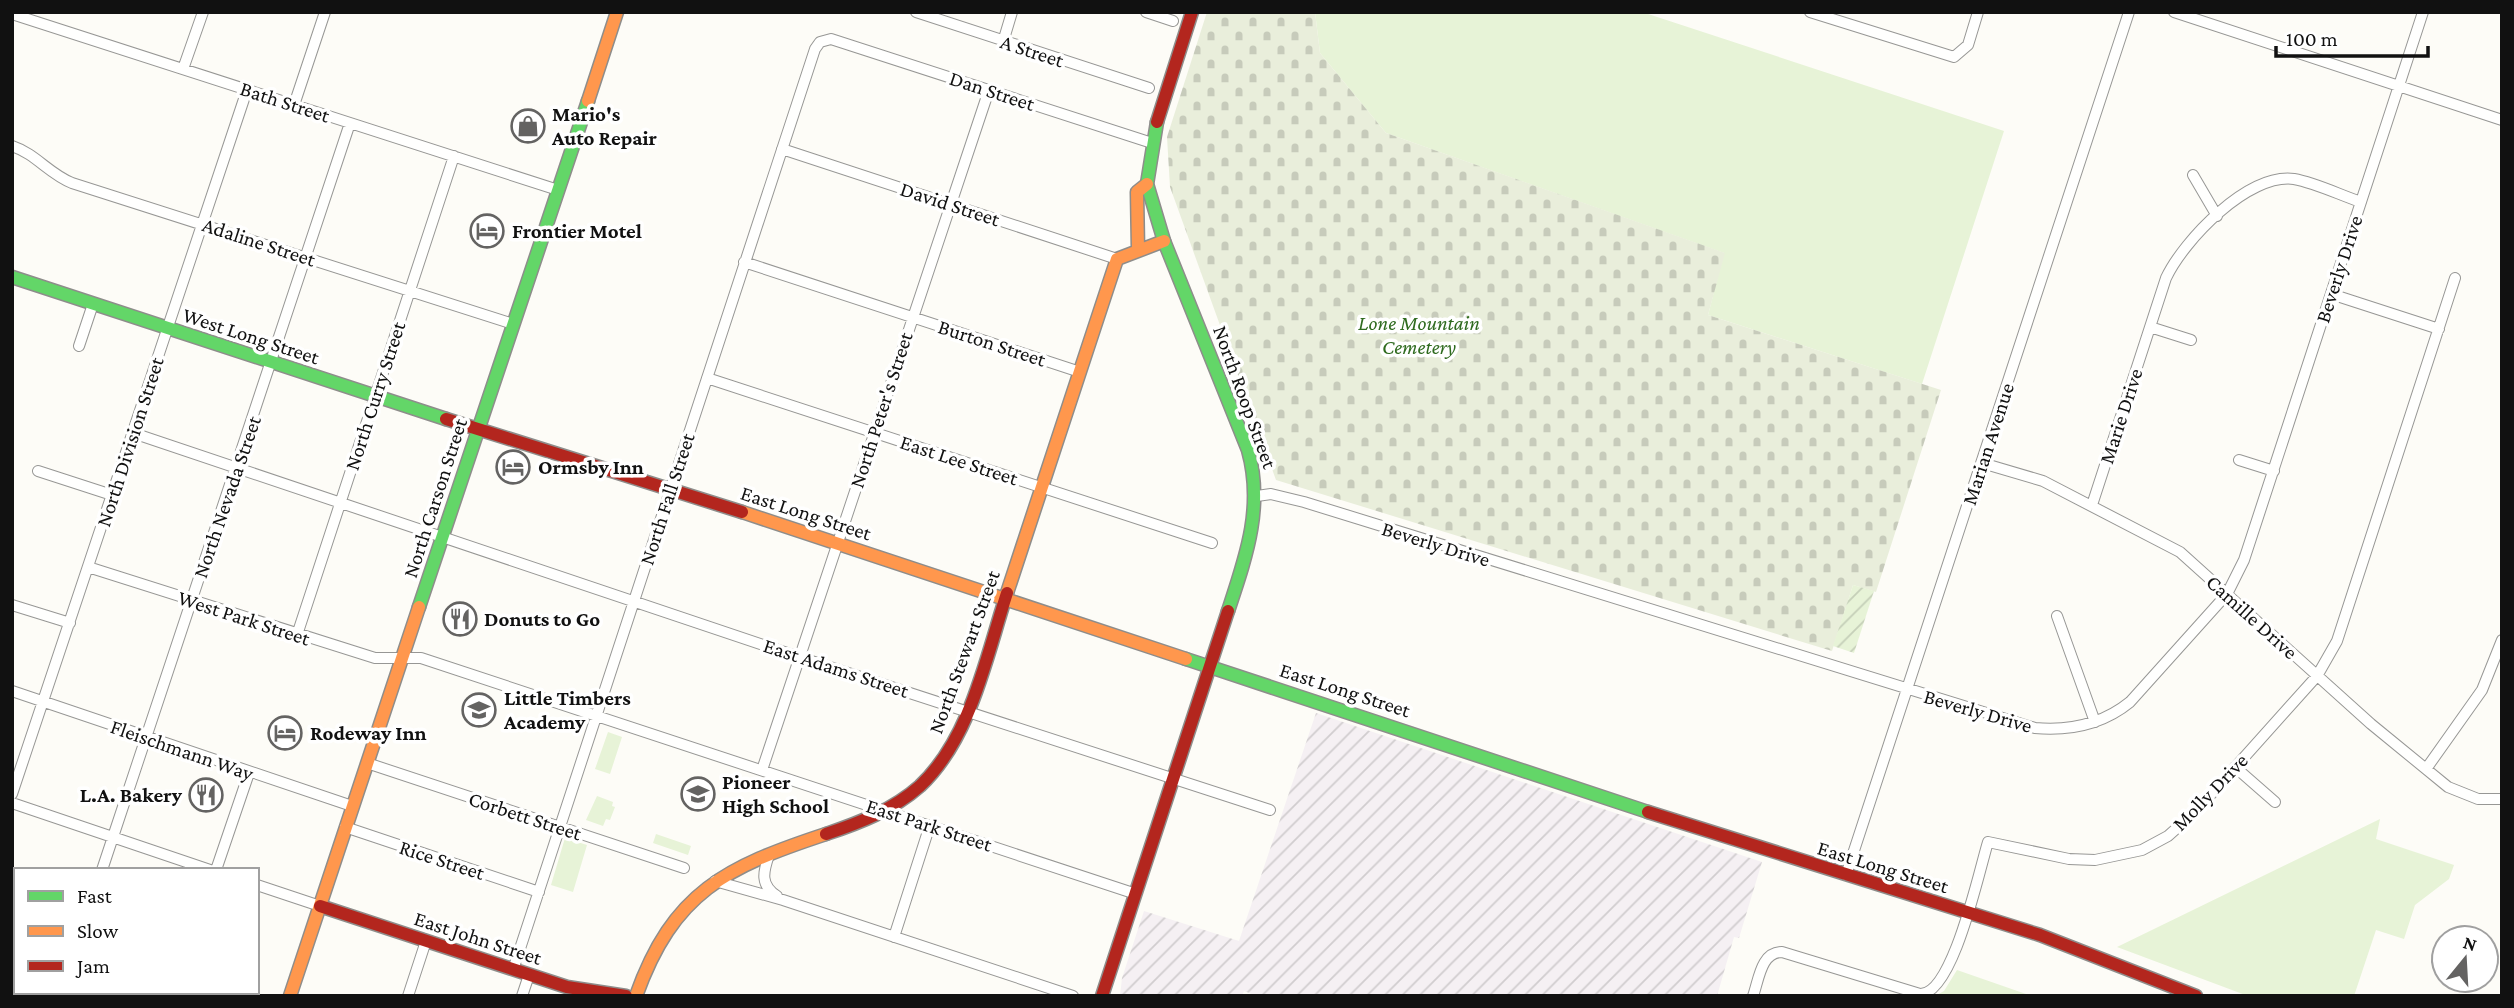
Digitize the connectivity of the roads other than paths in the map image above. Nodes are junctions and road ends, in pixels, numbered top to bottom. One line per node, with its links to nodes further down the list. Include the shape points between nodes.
1 (203, 12): 17 (street)
2 (325, 12): 22 (street)
3 (617, 12): 31 (street, North Carson Street)
4 (916, 12): 16 (street, A Street)
5 (1012, 12): 16 (street)
6 (1146, 12): 14 (street)
7 (1192, 12): 25 (street, North Roop Street)
8 (1810, 12): 9 (street, via 1954,57 1968,46)
9 (1978, 12)
10 (2129, 12): 61 (street, Marian Avenue)
11 (2174, 12): 18 (street)
12 (2423, 12): 18 (street, Beverly Drive)
13 (12, 14): 17 (street, Bath Street)
14 (1172, 21)
15 (831, 39): 21 (street, Dan Street); 27 (street, North Fall Street, via 815,49)
16 (1003, 42): 19 (street, A Street)
17 (183, 69): 20 (street, Bath Street)
18 (2399, 87): 23 (street); 32 (street, Beverly Drive)
19 (1149, 88)
20 (247, 90): 22 (street, Bath Street); 35 (street, North Division Street)
21 (989, 90): 25 (street, Dan Street); 33 (street, North Peter's Street)
22 (294, 105): 24 (street, Bath Street)
23 (2502, 120)
24 (350, 123): 28 (street, Bath Street); 38 (street, North Nevada Street)
25 (1152, 143): 30 (street, North Roop Street)
26 (12, 146): 35 (street, Adaline Street, via 32,154 57,177)
27 (782, 149): 33 (street, David Street); 40 (street, North Fall Street)
28 (454, 156): 31 (street, Bath Street); 43 (street, North Curry Street)
29 (2193, 175): 34 (street)
30 (1147, 184): 36 (street, North Roop Street); 37 (street, via 1137,192)
31 (558, 190): 47 (street, North Carson Street)
32 (2361, 202): 34 (street, Marie Drive, via 2293,179 2259,184); 44 (street, Beverly Drive)
33 (951, 204): 39 (street, David Street); 46 (street, North Peter's Street)
34 (2217, 216): 48 (street, Marie Drive, via 2173,263)
35 (202, 223): 38 (street, Adaline Street); 49 (street, North Division Street)
36 (1164, 241): 37 (street); 68 (street, North Roop Street, via 1234,411 1253,463)
37 (1138, 249): 39 (street)
38 (306, 257): 43 (street, Adaline Street); 53 (street, North Nevada Street)
39 (1117, 259): 54 (street, North Stewart Street)
40 (744, 262): 46 (street, Burton Street); 55 (street, North Fall Street)
41 (12, 277): 45 (street, West Long Street)
42 (2455, 278): 50 (street, Molly Drive)
43 (409, 290): 47 (street, Adaline Street); 56 (street, North Curry Street)
44 (2331, 294): 50 (street); 64 (street, Beverly Drive)
45 (93, 304): 49 (street, West Long Street); 52 (street)
46 (912, 317): 54 (street, Burton Street); 58 (street, North Peter's Street)
47 (513, 324): 57 (street, North Carson Street)
48 (2150, 327): 51 (street); 70 (street, Marie Drive)
49 (168, 329): 53 (street, West Long Street); 59 (street, North Division Street)
50 (2438, 329): 87 (street, Molly Drive, via 2337,641)
51 (2191, 340)
52 (79, 346)
53 (272, 363): 56 (street, West Long Street); 62 (street, North Nevada Street)
54 (1080, 372): 65 (street, North Stewart Street)
55 (707, 378): 58 (street, East Lee Street); 66 (street, North Fall Street)
56 (373, 396): 57 (street, West Long Street); 69 (street, North Curry Street)
57 (479, 429): 66 (street, East Long Street); 71 (street, North Carson Street)
58 (874, 432): 65 (street, East Lee Street); 72 (street, North Peter's Street)
59 (133, 433): 62 (street, East Adams Street); 67 (street, North Division Street)
60 (2239, 460): 64 (street)
61 (1982, 463): 70 (street, Camille Drive, via 2043,481); 88 (street, Marian Avenue)
62 (237, 467): 69 (street, East Adams Street); 77 (street, North Nevada Street)
63 (38, 471): 67 (street)
64 (2274, 471): 75 (street, Beverly Drive, via 2244,561)
65 (1042, 487): 73 (street, East Lee Street); 76 (street, North Stewart Street)
66 (670, 488): 72 (street, East Long Street); 78 (street, North Fall Street)
67 (112, 495): 74 (street, North Division Street)
68 (1258, 496): 86 (street, North Roop Street, via 1247,554); 88 (street, Beverly Drive, via 1271,494 1304,502)
69 (342, 501): 71 (street, East Adams Street); 82 (street, North Curry Street)
70 (2092, 505): 75 (street, Camille Drive, via 2180,552)
71 (443, 537): 78 (street, East Adams Street); 84 (street, North Carson Street)
72 (836, 543): 76 (street, East Long Street); 85 (street, North Peter's Street)
73 (1212, 543)
74 (88, 567): 77 (street, West Park Street); 81 (street, North Division Street)
75 (2227, 594): 87 (street, Camille Drive); 93 (street, Beverly Drive, via 2130,702)
76 (1005, 599): 86 (street, East Long Street); 91 (street, North Stewart Street)
77 (192, 601): 82 (street, West Park Street); 94 (street, North Nevada Street)
78 (634, 601): 85 (street, East Adams Street); 92 (street, North Fall Street)
79 (12, 605): 81 (street)
80 (2057, 616): 93 (street)
81 (70, 623): 90 (street, North Division Street)
82 (297, 635): 84 (street, West Park Street, via 375,658)
83 (2502, 640): 97 (street, via 2482,690)
84 (402, 657): 92 (street, East Park Street, via 421,657); 95 (street, North Carson Street)
85 (799, 657): 91 (street, East Adams Street); 98 (street, North Peter's Street)
86 (1209, 666): 100 (street, North Roop Street); 117 (street, East Long Street)
87 (2317, 676): 96 (street, Molly Drive); 97 (street, Camille Drive)
88 (1908, 690): 93 (street, Beverly Drive, via 2035,728 2074,728); 117 (street, Marian Avenue)
89 (12, 691): 90 (street, Fleischmann Way)
90 (43, 701): 94 (street, Fleischmann Way); 101 (street, North Division Street)
91 (968, 711): 100 (street, East Adams Street); 107 (street, North Stewart Street, via 936,769)
92 (598, 716): 98 (street, East Park Street); 110 (street, North Fall Street)
93 (2095, 722)
94 (146, 738): 99 (street, Fleischmann Way); 111 (street, North Nevada Street)
95 (367, 763): 105 (street, North Carson Street); 110 (street, Corbett Street)
96 (2235, 767): 103 (street); 124 (street, Molly Drive, via 2180,826 2142,850 2095,860 2069,859 1988,842)
97 (2426, 769): 102 (street, Camille Drive, via 2463,794)
98 (762, 770): 107 (street, East Park Street)
99 (249, 773): 105 (street, Fleischmann Way); 115 (street)
100 (1172, 778): 106 (street, East Adams Street); 121 (street, North Roop Street)
101 (12, 794)
102 (2502, 799)
103 (2275, 802)
104 (12, 803): 111 (street)
105 (352, 806): 109 (street, North Carson Street)
106 (1270, 810)
107 (887, 812): 108 (street, East Park Street); 112 (street, North Stewart Street)
108 (930, 825): 121 (street, East Park Street); 125 (street)
109 (345, 827): 120 (street, Rice Street); 123 (street, North Carson Street)
110 (561, 827): 116 (street, Corbett Street); 120 (street, North Fall Street)
111 (113, 836): 113 (street, North Nevada Street); 114 (street)
112 (769, 855): 118 (street, North Stewart Street); 122 (street, via 764,883)
113 (103, 868)
114 (204, 868)
115 (217, 868)
116 (684, 868)
117 (1846, 875): 124 (street, East Long Street)
118 (715, 881): 122 (street); 133 (street, North Stewart Street, via 670,923)
119 (259, 886): 123 (street)
120 (539, 892): 127 (street, North Fall Street)
121 (1136, 894): 135 (street, North Roop Street)
122 (783, 900): 125 (street)
123 (320, 906): 126 (street, East John Street); 129 (street, North Carson Street)
124 (1967, 913): 136 (street, Molly Drive, via 1954,955 1930,992 1920,994 1774,952 1765,960); 137 (street, East Long Street, via 2039,935)
125 (894, 937): 134 (street)
126 (426, 941): 127 (street, East John Street); 130 (street)
127 (513, 970): 128 (street, East John Street)
128 (529, 975): 131 (street); 132 (street, East John Street, via 582,991)
129 (290, 996)
130 (408, 996)
131 (522, 996)
132 (626, 996)
133 (636, 996)
134 (1073, 996)
135 (1102, 996)
136 (1754, 996)
137 (2195, 996)

